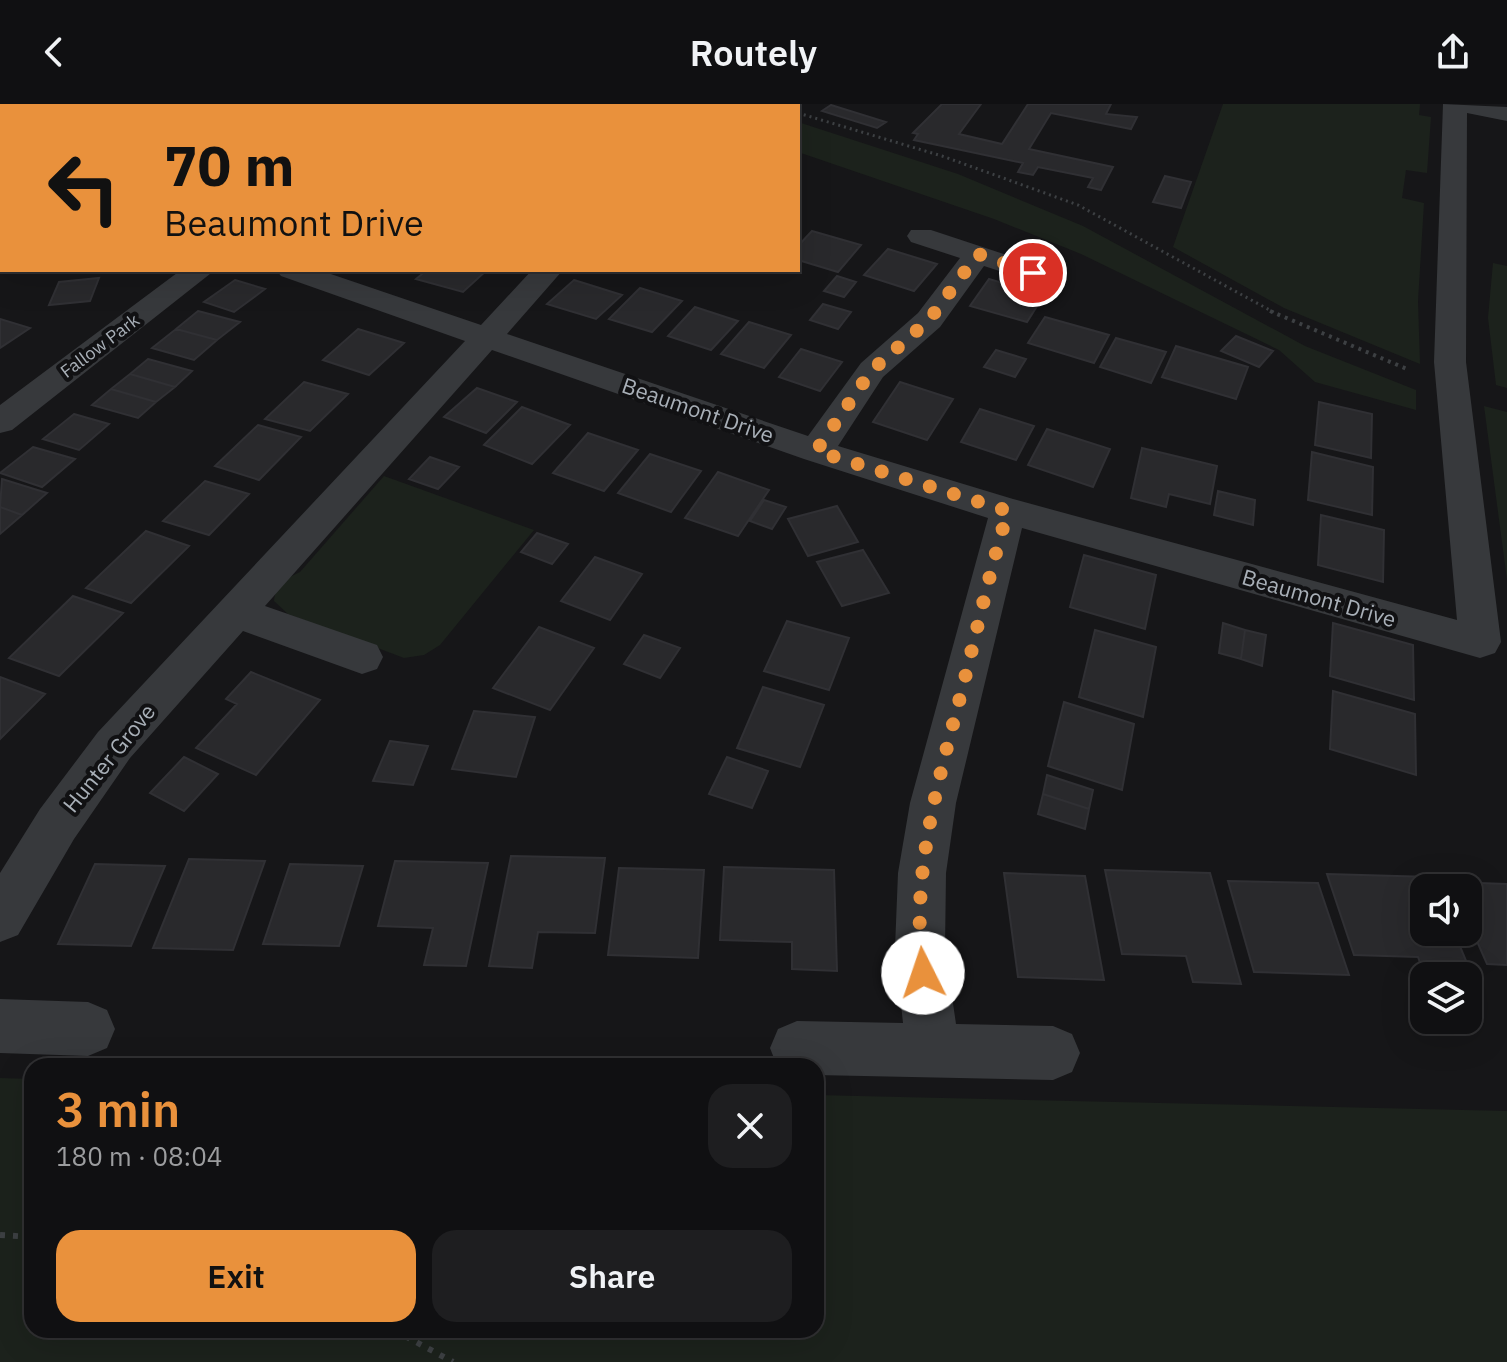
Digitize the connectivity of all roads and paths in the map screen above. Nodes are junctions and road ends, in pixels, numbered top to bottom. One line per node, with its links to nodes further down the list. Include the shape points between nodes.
1 (1455, 104): 3 (street); 11 (street)
2 (800, 114): 11 (path, via 942,156 1078,205 1296,324)
3 (1507, 114)
4 (921, 236): 5 (street)
5 (978, 254): 9 (street); 13 (street, via 929,320 872,370)
6 (197, 272): 12 (street, Fallow Park)
7 (297, 272): 10 (street, Beaumont Drive)
8 (546, 272): 10 (street, Hunter Grove)
9 (1033, 273)
10 (486, 337): 13 (street, Beaumont Drive); 15 (street, Hunter Grove)
11 (1451, 385): 14 (street, Beaumont Drive, via 1480,642)
12 (0, 422)
13 (816, 451): 14 (street, Beaumont Drive)
14 (1008, 511): 21 (street, via 933,803 922,873 920,948)
15 (236, 612): 16 (street); 17 (street, Hunter Grove, via 114,745 57,824)
16 (362, 657)
17 (0, 918)
18 (0, 1026): 19 (street)
19 (88, 1029)
20 (797, 1048): 21 (street)
21 (933, 1050): 22 (street)
22 (1053, 1053)
23 (0, 1235): 24 (path)
24 (24, 1236)
25 (409, 1338): 26 (path)
26 (453, 1362)

